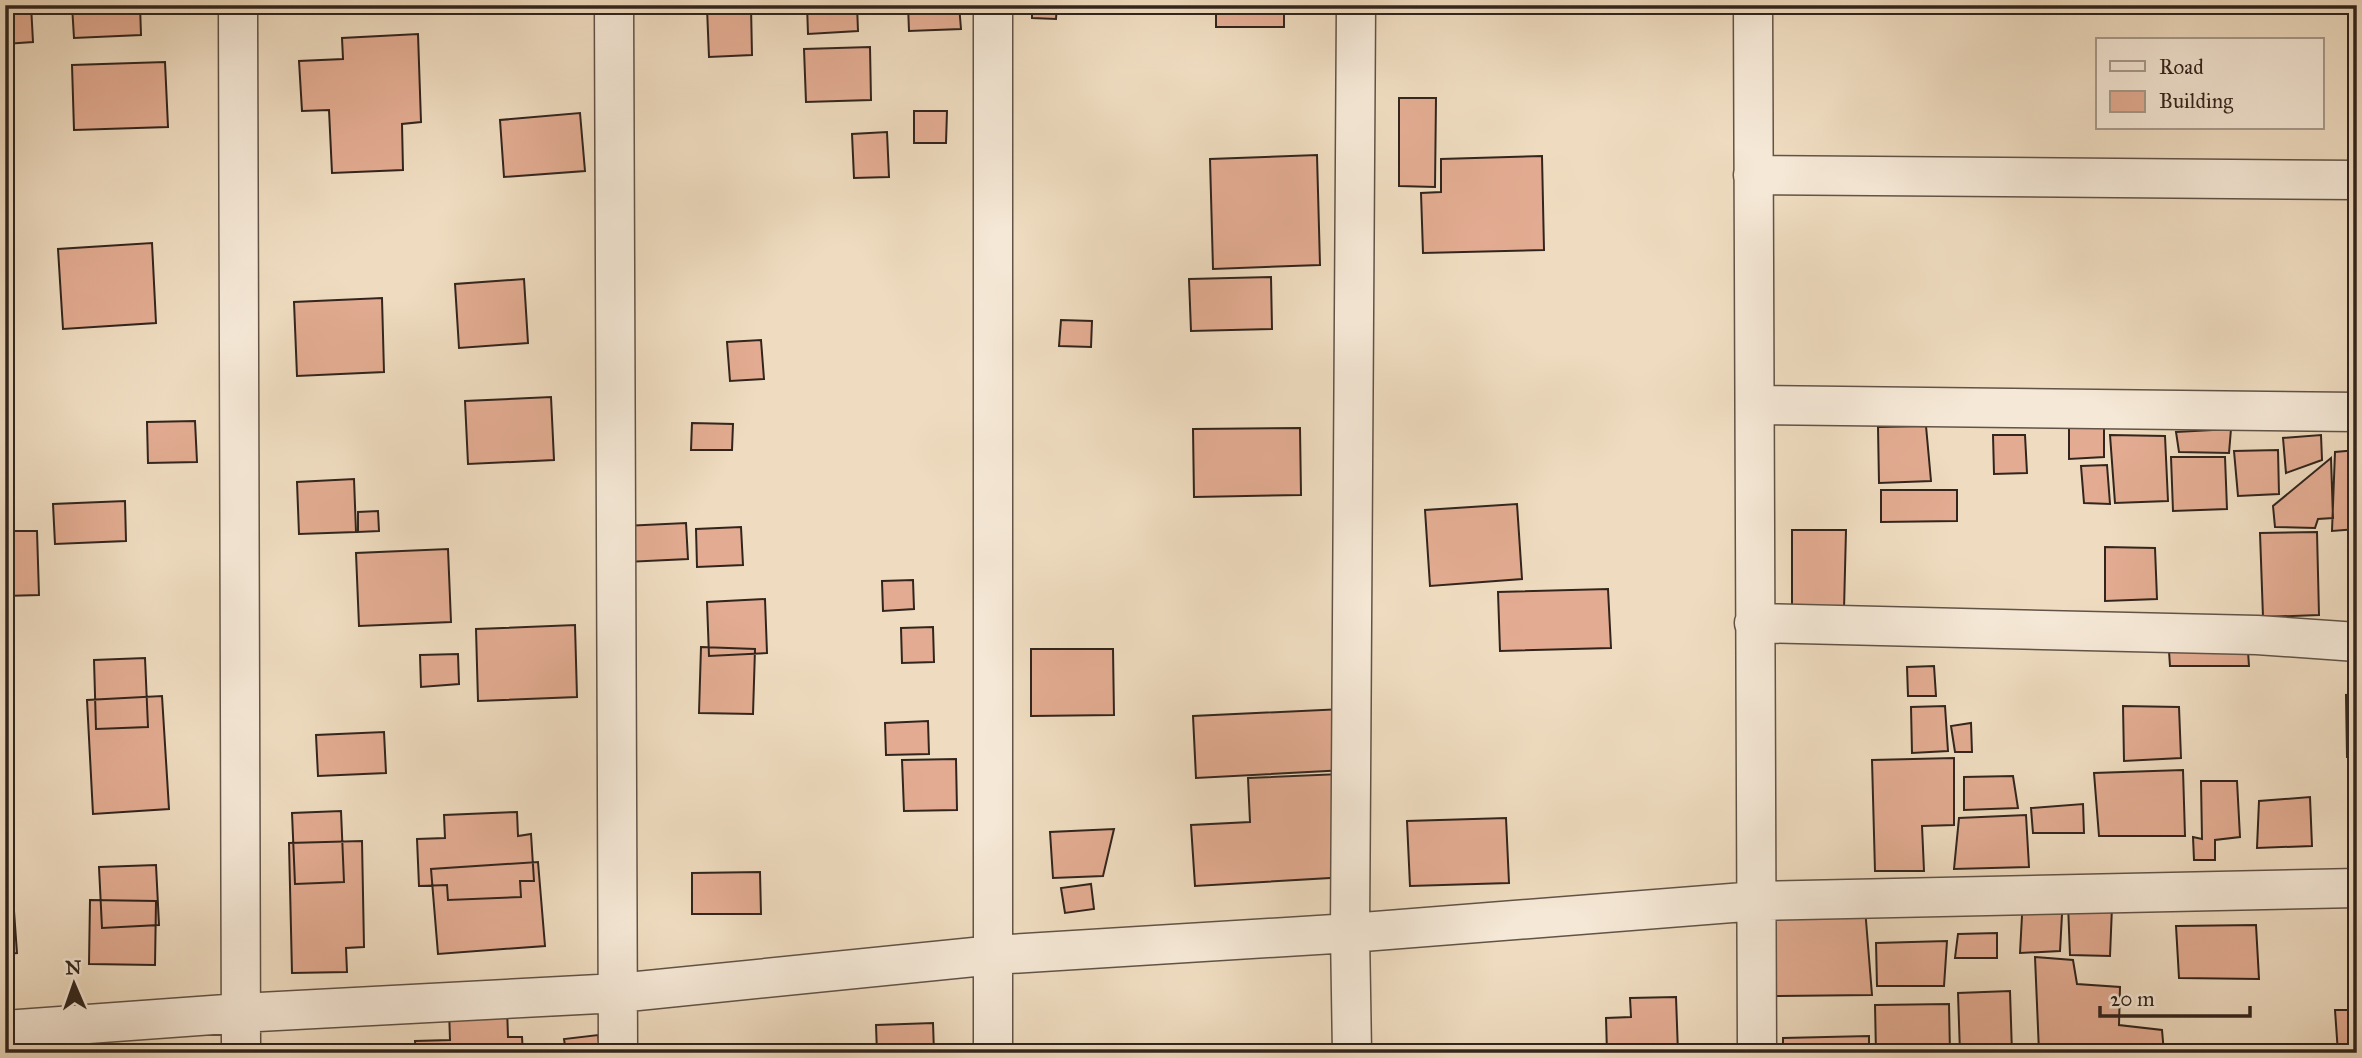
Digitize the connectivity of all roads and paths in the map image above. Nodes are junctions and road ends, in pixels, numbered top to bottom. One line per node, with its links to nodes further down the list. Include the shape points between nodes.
1 (238, 5): 17 (street)
2 (614, 5): 16 (street)
3 (993, 5): 15 (street)
4 (1356, 5): 14 (street)
5 (1753, 5): 6 (street)
6 (1753, 175): 7 (street); 8 (street)
7 (2357, 180)
8 (1755, 404): 9 (street); 10 (street)
9 (2357, 412)
10 (1754, 623): 11 (street, via 2258,635); 13 (street)
11 (2357, 642)
12 (2357, 888): 13 (street)
13 (1757, 901): 14 (street); 23 (street)
14 (1350, 933): 15 (street); 22 (street)
15 (994, 956): 16 (street); 21 (street)
16 (618, 993): 17 (street); 20 (street)
17 (240, 1013): 18 (street); 19 (street)
18 (5, 1030)
19 (240, 1053)
20 (618, 1053)
21 (993, 1053)
22 (1352, 1053)
23 (1757, 1053)

